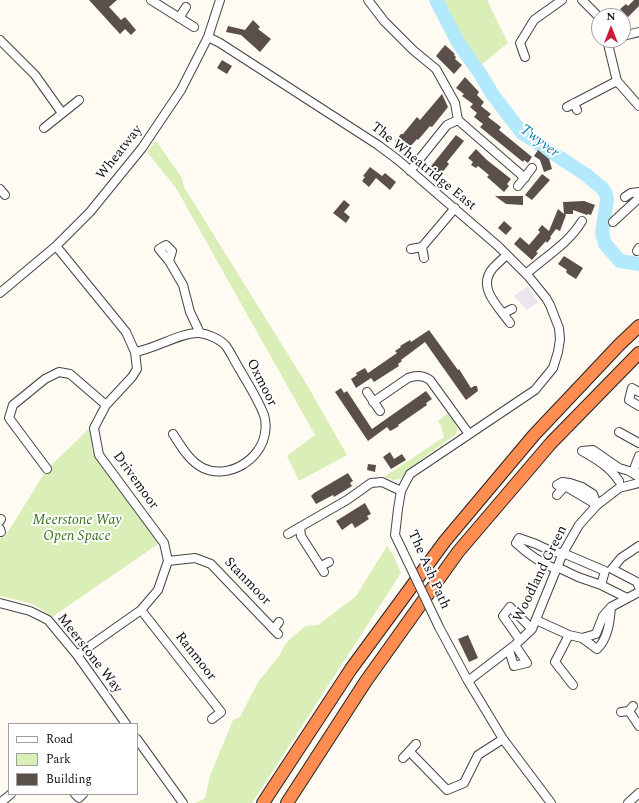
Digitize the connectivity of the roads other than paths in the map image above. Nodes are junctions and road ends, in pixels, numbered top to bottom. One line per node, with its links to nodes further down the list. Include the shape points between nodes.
1 (151, 0): 8 (street)
2 (220, 0): 10 (street, Wheatway)
3 (368, 0): 19 (street, via 384,21 436,69 455,103)
4 (562, 0): 13 (street, via 534,20 520,43)
5 (582, 0): 7 (street)
6 (186, 7): 8 (street)
7 (591, 9)
8 (179, 18): 9 (street)
9 (194, 27)
10 (208, 37): 22 (street, The Wheatridge East, via 378,145); 31 (street, Wheatway, via 181,90 149,138 90,212)
11 (0, 40): 18 (street, via 34,75)
12 (609, 48): 14 (street)
13 (526, 57)
14 (617, 81): 16 (street); 17 (street, via 576,106)
15 (79, 100): 18 (street)
16 (639, 106)
17 (567, 107)
18 (62, 113): 20 (street)
19 (458, 120): 22 (street, via 447,126); 23 (street)
20 (44, 128)
21 (532, 168): 23 (street)
22 (410, 171): 28 (street, The Wheatridge East)
23 (525, 178): 24 (street)
24 (518, 186)
25 (639, 192): 26 (street)
26 (626, 197)
27 (639, 198): 30 (street)
28 (455, 208): 32 (street); 34 (street, The Wheatridge East)
29 (582, 221): 37 (street, via 573,228 563,244)
30 (613, 222)
31 (56, 246): 38 (street, Wheatway); 45 (street, Drivemoor, via 126,332)
32 (422, 248): 33 (street); 35 (street)
33 (411, 249)
34 (507, 255): 37 (street, The Wheatridge East); 41 (street, via 493,268 487,284 490,296)
35 (424, 258)
36 (169, 261): 44 (street, via 183,284 190,312)
37 (526, 274): 39 (street, The Wheatridge East)
38 (0, 293)
39 (546, 298): 55 (street, The Ash Path, via 559,328 560,339 553,368 535,390)
40 (512, 309): 41 (street)
41 (504, 313): 42 (street)
42 (510, 323)
43 (639, 326): 103 (highway, via 534,436 445,541 351,669)
44 (200, 333): 45 (street, via 188,334); 54 (street, Oxmoor, via 220,340 235,360 264,416 266,422 263,442 252,458 242,466 218,471 203,468 192,459)
45 (136, 352): 50 (street, Drivemoor, via 137,369)
46 (639, 353): 104 (highway, via 551,443 458,552 366,681)
47 (367, 392): 49 (street)
48 (639, 392): 51 (street, via 632,388 629,400)
49 (373, 402): 52 (street); 55 (street, via 408,378 424,376 430,380)
50 (106, 405): 58 (street, via 70,374 59,372 45,379 13,405 9,418); 71 (street, Drivemoor, via 94,428 99,455 164,543)
51 (639, 406)
52 (380, 411)
53 (619, 432): 56 (street)
54 (173, 434)
55 (469, 434): 64 (street, The Ash Path, via 410,474)
56 (639, 443)
57 (639, 456): 59 (street)
58 (47, 468)
59 (632, 470): 60 (street); 63 (street); 63 (street, via 619,468 593,450 582,451 602,463 615,475)
60 (639, 477)
61 (639, 484): 63 (street, Woodland Green)
62 (557, 485): 66 (street, via 562,482 582,487 593,494)
63 (619, 485): 66 (street, Woodland Green)
64 (401, 491): 67 (street, via 382,482 371,483); 88 (street, The Ash Path, bridge, via 395,535)
65 (557, 495): 66 (street, via 565,486)
66 (597, 505): 70 (street, Woodland Green, via 580,525)
67 (300, 527): 68 (street); 72 (street, via 301,536 323,569)
68 (288, 534)
69 (639, 546): 75 (street, via 621,558 612,569 636,582)
70 (563, 553): 73 (street, Woodland Green); 73 (street, via 553,552 519,538 516,543 545,565); 74 (street, via 605,571)
71 (168, 561): 80 (street, via 158,590); 82 (street, Stanmoor, via 195,558 211,564 276,631)
72 (329, 562)
73 (557, 568): 74 (street); 81 (street, Woodland Green)
74 (602, 585): 77 (street)
75 (639, 587)
76 (639, 592): 77 (street)
77 (628, 598): 79 (street)
78 (0, 603): 87 (street, Meerstone Way, via 30,611 48,620)
79 (611, 607): 85 (street, via 603,616 596,634); 85 (street, via 610,622 602,644 597,649)
80 (141, 610): 87 (street); 91 (street, Ranmoor, via 221,712)
81 (536, 620): 83 (street, Woodland Green); 84 (street)
82 (279, 622)
83 (532, 628): 86 (street, Woodland Green); 86 (street, via 510,608 503,616)
84 (569, 636): 85 (street); 89 (street, via 556,662)
85 (582, 638)
86 (514, 645): 88 (street, Woodland Green)
87 (77, 655): 92 (street, Meerstone Way)
88 (468, 681): 94 (street, The Ash Path)
89 (573, 686)
90 (628, 710): 93 (street)
91 (212, 719)
92 (125, 723)
93 (639, 726)
94 (503, 739): 97 (street, via 478,755 464,783 447,790); 105 (street, The Ash Path)
95 (138, 740): 102 (street)
96 (416, 744): 97 (street)
97 (410, 752): 98 (street)
98 (403, 758)
99 (639, 794): 106 (street)
100 (10, 795): 101 (street)
101 (0, 802)
102 (183, 803)
103 (263, 803)
104 (287, 803)
105 (551, 803)
106 (628, 803)

